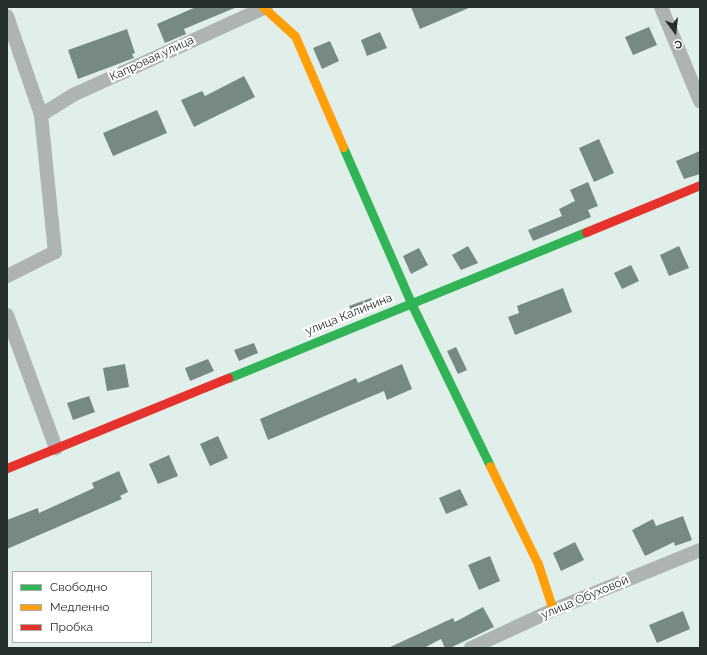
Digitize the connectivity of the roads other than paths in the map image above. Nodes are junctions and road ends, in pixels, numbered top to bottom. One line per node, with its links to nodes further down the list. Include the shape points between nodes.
1 (264, 7): 5 (street, Капровая улица, via 73,95); 8 (street, via 295,36)
2 (661, 7): 4 (street)
3 (7, 16): 5 (street)
4 (700, 101)
5 (41, 114): 7 (street, via 55,252)
6 (700, 185): 8 (street, улица Калинина)
7 (7, 276)
8 (411, 303): 10 (street, улица Калинина); 13 (street, via 538,564)
9 (7, 315): 10 (street)
10 (56, 448): 11 (street, улица Калинина)
11 (7, 468)
12 (700, 550): 13 (street, улица Обуховой)
13 (553, 610): 14 (street, улица Обуховой)
14 (471, 648)

